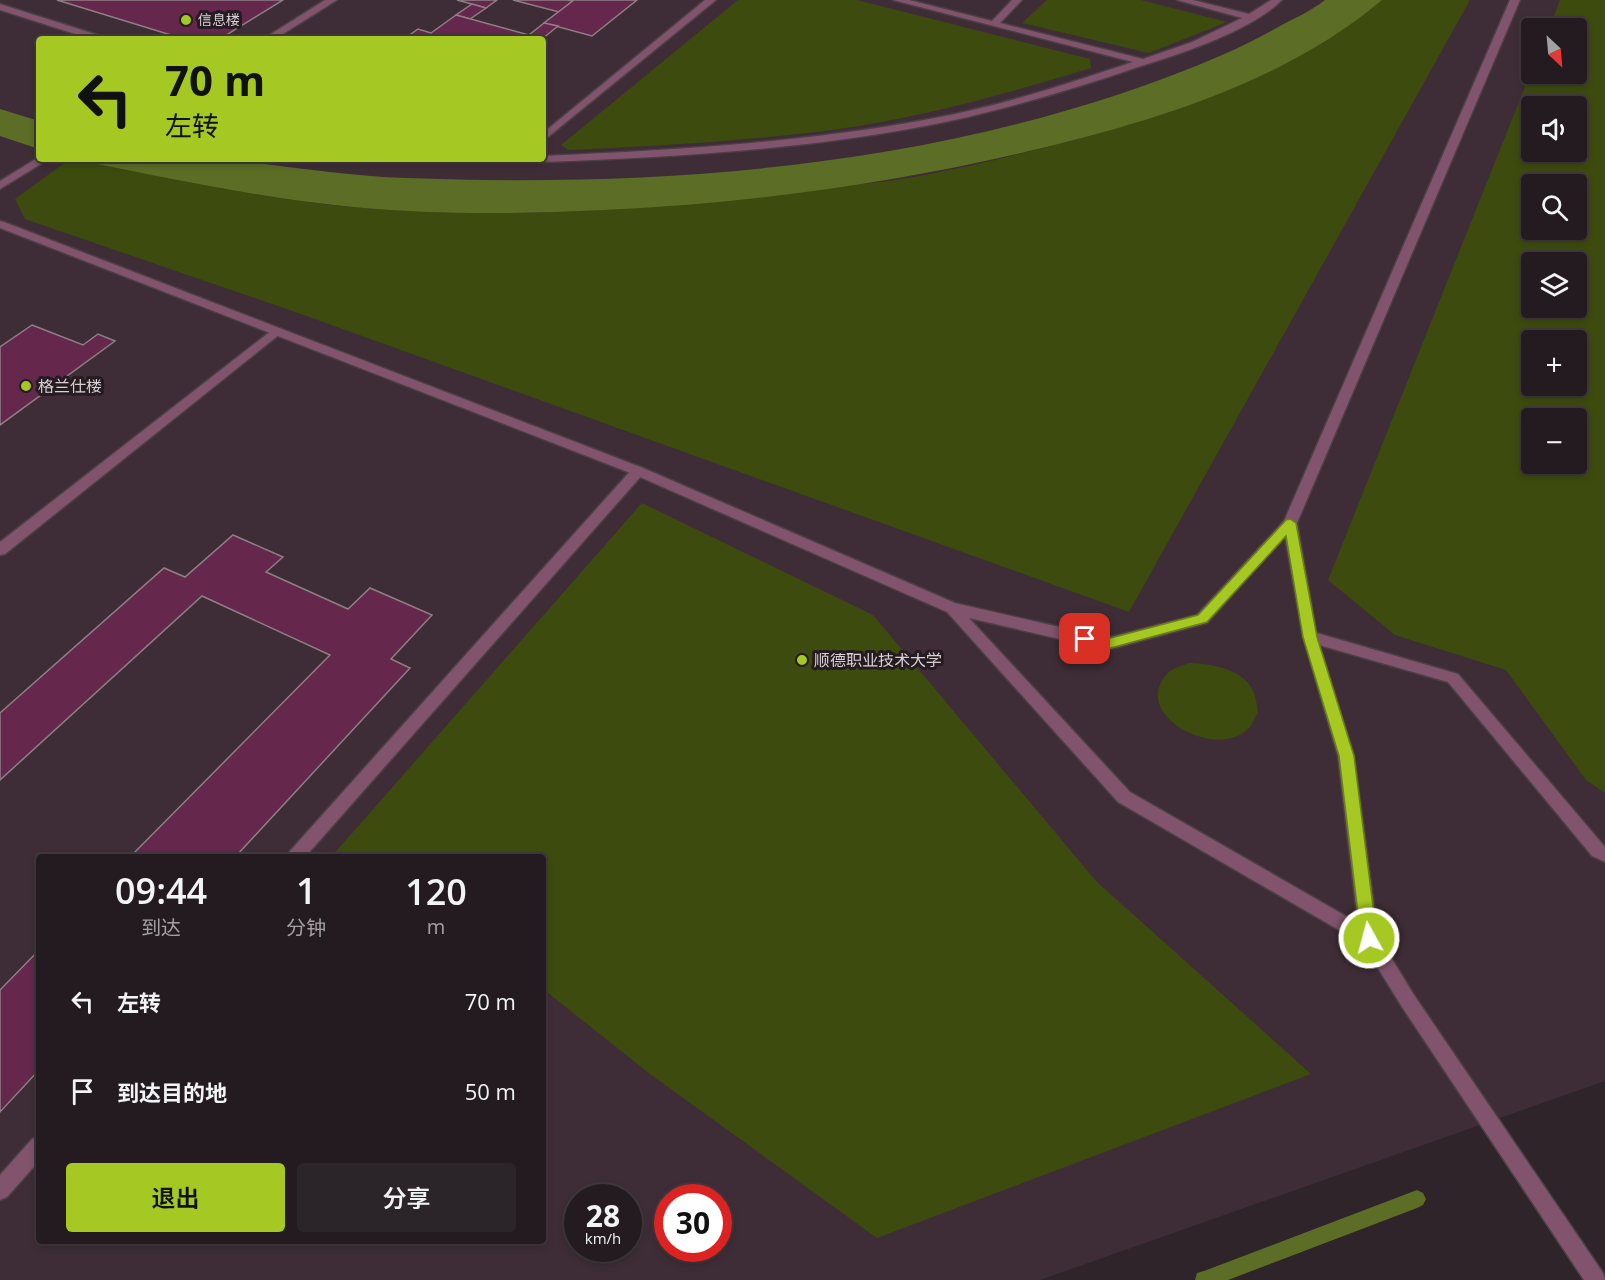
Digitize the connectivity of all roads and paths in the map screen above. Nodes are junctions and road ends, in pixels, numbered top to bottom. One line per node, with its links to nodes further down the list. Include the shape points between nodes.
1 (332, 0): 12 (street)
2 (711, 0): 14 (street)
3 (898, 0): 10 (street)
4 (1017, 0): 10 (street)
5 (1182, 0): 9 (street)
6 (1277, 0): 9 (street)
7 (1515, 0): 21 (street)
8 (0, 7): 11 (street)
9 (1250, 17): 13 (street)
10 (994, 24): 13 (street)
11 (92, 36)
12 (273, 36)
13 (1143, 62): 15 (street, via 950,118 841,137 730,149)
14 (546, 136)
15 (546, 159)
16 (39, 162): 17 (street)
17 (0, 186)
18 (0, 224): 19 (street)
19 (276, 331): 20 (street); 22 (street)
20 (638, 471): 23 (street); 25 (street)
21 (1290, 523): 23 (street, via 1202,619 1107,644); 24 (street)
22 (0, 550)
23 (952, 608): 27 (street, via 1124,797)
24 (1310, 637): 26 (street, via 1452,678); 27 (street, via 1346,756)
25 (298, 854)
26 (1605, 855)
27 (1369, 938): 30 (street)
28 (36, 1149): 29 (street)
29 (0, 1190)
30 (1596, 1280)

